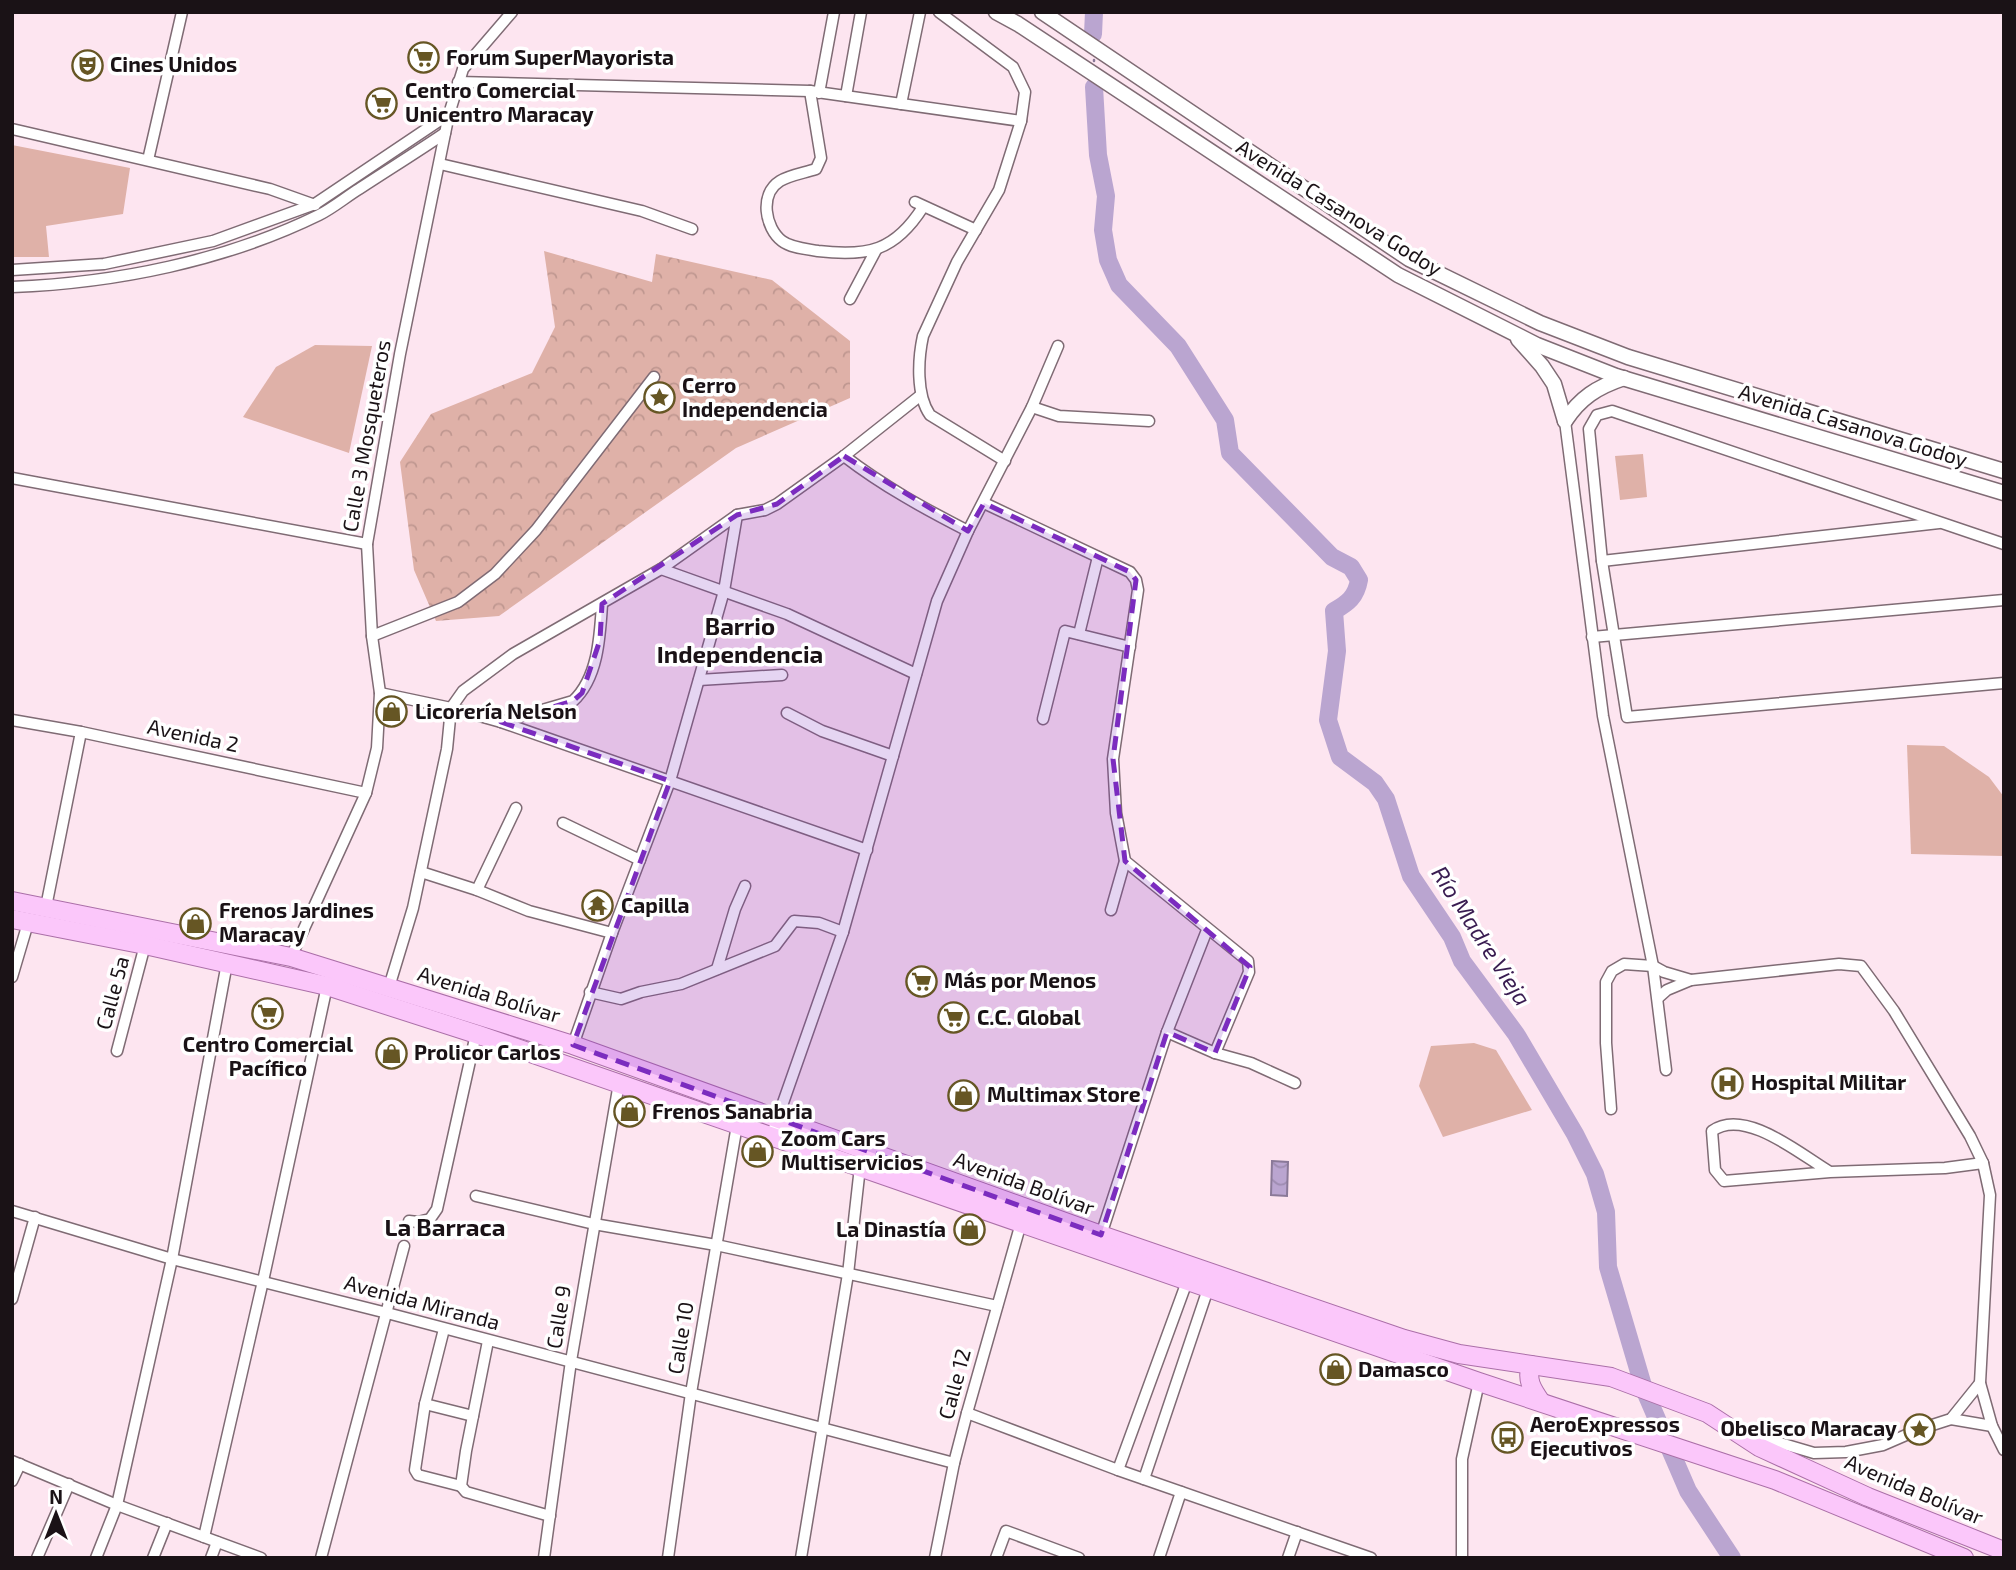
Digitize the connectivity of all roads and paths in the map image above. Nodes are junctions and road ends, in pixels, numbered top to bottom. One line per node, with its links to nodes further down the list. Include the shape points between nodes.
1 (182, 12): 17 (street)
2 (512, 12): 9 (street, Calle 3 Mosqueteros, via 463,69)
3 (834, 12): 10 (street)
4 (861, 12): 11 (street)
5 (920, 12): 12 (street)
6 (939, 12): 14 (street, via 1013,66 1025,92)
7 (996, 12): 26 (street, Avenida Casanova Godoy, via 1398,275)
8 (1042, 12): 36 (street, Avenida Casanova Godoy, via 1409,259 1540,324 1628,357)
9 (458, 82): 10 (street); 13 (street, Calle 3 Mosqueteros)
10 (814, 92): 11 (street); 22 (street, via 819,166 773,187 766,206 768,220 784,243 849,253)
11 (846, 96): 12 (street)
12 (901, 104): 14 (street)
13 (449, 114): 16 (street, Calle 3 Mosqueteros); 19 (street)
14 (1021, 121): 21 (street, via 999,190)
15 (12, 130): 17 (street)
16 (445, 133): 18 (street, Calle 3 Mosqueteros); 19 (street)
17 (148, 160): 19 (street, via 270,189)
18 (440, 164): 20 (street, via 642,211); 43 (street, Calle 3 Mosqueteros)
19 (317, 209): 23 (street, via 213,241 104,264); 24 (street, via 209,256 130,274)
20 (692, 229)
21 (976, 230): 22 (street, via 919,205 912,224); 30 (street, via 923,336)
22 (876, 250): 25 (street)
23 (12, 270)
24 (12, 287)
25 (850, 299)
26 (1514, 333): 29 (street, Avenida Casanova Godoy); 33 (street, via 1553,384)
27 (1058, 346): 31 (street)
28 (654, 377): 53 (street, via 536,530 495,574 458,602)
29 (1624, 378): 33 (street, via 1586,395); 38 (street, Avenida Casanova Godoy)
30 (922, 395): 34 (street); 35 (street, via 930,415)
31 (1032, 407): 32 (street, via 1059,416); 35 (street)
32 (1149, 421)
33 (1565, 421): 54 (street)
34 (844, 456): 40 (street, via 777,504); 42 (street, via 915,504)
35 (1004, 461): 39 (street)
36 (2004, 471)
37 (12, 478): 43 (street)
38 (2004, 493)
39 (984, 503): 42 (street); 45 (street)
40 (737, 516): 47 (street); 48 (street)
41 (1942, 522): 44 (street); 46 (street); 46 (street, via 1612,411 1597,415 1589,429)
42 (968, 531): 56 (street, via 937,601)
43 (366, 544): 53 (street, Calle 3 Mosqueteros)
44 (2004, 544)
45 (1098, 557): 51 (street); 55 (street, via 1130,572 1136,580)
46 (1602, 561): 52 (street)
47 (661, 569): 48 (street); 50 (street)
48 (724, 591): 56 (street, via 787,614); 58 (street)
49 (2004, 600): 52 (street)
50 (602, 604): 61 (street, via 513,654 463,691); 65 (street, via 600,640 582,693 573,701)
51 (1079, 634): 55 (street); 63 (street, via 1063,633)
52 (1614, 635): 54 (street); 59 (street, via 1627,717)
53 (372, 636): 60 (street, Calle 3 Mosqueteros)
54 (1592, 637): 88 (street, via 1610,758)
55 (1130, 647): 74 (street, via 1113,759)
56 (916, 674): 67 (street)
57 (782, 675): 58 (street)
58 (699, 680): 68 (street)
59 (2004, 683)
60 (380, 693): 61 (street); 69 (street, Calle 3 Mosqueteros, via 377,748)
61 (452, 708): 65 (street); 75 (street)
62 (787, 713): 67 (street, via 822,731)
63 (1043, 719)
64 (12, 720): 66 (street, Avenida 2)
65 (502, 722): 68 (street)
66 (81, 732): 69 (street, Avenida 2); 79 (street)
67 (893, 756): 72 (street)
68 (670, 782): 72 (street); 73 (street)
69 (366, 793): 86 (street, Calle 3 Mosqueteros)
70 (516, 808): 77 (street)
71 (563, 823): 73 (street)
72 (867, 850): 83 (street)
73 (640, 860): 84 (street)
74 (1125, 861): 80 (street); 82 (street)
75 (421, 872): 77 (street); 93 (street)
76 (745, 887): 89 (street)
77 (477, 890): 84 (street, via 529,911)
78 (12, 901): 79 (main road, Avenida Bolívar)
79 (46, 907): 86 (main road, Avenida Bolívar)
80 (1111, 910)
81 (20, 921): 85 (main road, Avenida Bolívar); 90 (street)
82 (1207, 930): 96 (street); 100 (street, via 1250,967)
83 (843, 932): 89 (street, via 819,923 794,921 775,946); 105 (street)
84 (612, 933): 94 (street)
85 (145, 945): 87 (main road, Avenida Bolívar); 99 (street, Calle 5a)
86 (291, 957): 93 (main road, Avenida Bolívar)
87 (227, 963): 92 (main road, Avenida Bolívar); 120 (street)
88 (1653, 966): 91 (street); 95 (street); 104 (street, via 1624,964 1612,971 1606,982)
89 (717, 969): 94 (street, via 681,984 621,999)
90 (12, 977)
91 (1691, 980): 95 (street); 108 (street, via 1839,964 1861,966 1894,1011)
92 (327, 986): 97 (main road, Avenida Bolívar); 123 (street)
93 (389, 987): 98 (main road, Avenida Bolívar)
94 (590, 992): 98 (street)
95 (1658, 998): 101 (street)
96 (1167, 1032): 100 (street); 117 (street)
97 (476, 1034): 102 (main road, Avenida Bolívar); 114 (street, via 437,1209 430,1219)
98 (573, 1045): 105 (main road, Avenida Bolívar)
99 (117, 1051)
100 (1215, 1053): 103 (street)
101 (1666, 1070)
102 (619, 1083): 106 (main road, Avenida Bolívar); 116 (street, Calle 9)
103 (1295, 1083)
104 (1611, 1109)
105 (777, 1119): 107 (street); 117 (main road, Avenida Bolívar)
106 (737, 1125): 107 (main road, Avenida Bolívar); 118 (street, Calle 10)
107 (771, 1137): 109 (main road, Avenida Bolívar)
108 (1983, 1163): 110 (street); 133 (street, via 1990,1195)
109 (860, 1167): 115 (main road, Avenida Bolívar); 121 (street)
110 (1830, 1172): 110 (street, via 1765,1132 1744,1125 1721,1125 1712,1131 1715,1170 1724,1181)
111 (476, 1196): 116 (street)
112 (12, 1211): 113 (street, Avenida Miranda)
113 (36, 1217): 120 (street, Avenida Miranda); 125 (street)
114 (409, 1221)
115 (1021, 1223): 122 (main road, Avenida Bolívar); 126 (street, Calle 12)
116 (594, 1224): 118 (street); 130 (street, Calle 9)
117 (1101, 1236): 122 (main road, Avenida Bolívar)
118 (716, 1245): 121 (street); 134 (street, Calle 10)
119 (404, 1246): 127 (street)
120 (172, 1259): 123 (street, Avenida Miranda); 153 (street)
121 (848, 1274): 126 (street); 141 (street)
122 (1189, 1274): 124 (main road, Avenida Bolívar); 147 (street)
123 (263, 1281): 127 (street, Avenida Miranda); 157 (street)
124 (1211, 1281): 131 (main road, Avenida Bolívar, via 1458,1354); 132 (main road, Avenida Bolívar); 148 (street)
125 (12, 1299)
126 (996, 1306): 137 (street, Calle 12)
127 (387, 1313): 128 (street, Avenida Miranda); 165 (street)
128 (444, 1329): 129 (street, Avenida Miranda); 136 (street)
129 (488, 1341): 130 (street, Avenida Miranda); 138 (street)
130 (571, 1361): 134 (street, Avenida Miranda); 154 (street, Calle 9)
131 (1534, 1364): 135 (main road, via 1528,1376); 142 (main road, Avenida Bolívar, via 1611,1377 1707,1413)
132 (1479, 1382): 135 (main road, Avenida Bolívar); 175 (street, via 1462,1459)
133 (1980, 1383): 139 (street); 140 (street)
134 (691, 1394): 141 (street, Avenida Miranda); 167 (street, Calle 10)
135 (1541, 1402): 146 (main road, Avenida Bolívar)
136 (425, 1404): 138 (street); 151 (street, via 415,1470 418,1475)
137 (967, 1413): 145 (street, Calle 12); 147 (street)
138 (472, 1416): 151 (street)
139 (1951, 1419): 140 (street); 142 (street, via 1882,1445 1846,1451 1814,1453)
140 (1992, 1426): 143 (street)
141 (823, 1429): 145 (street, Avenida Miranda); 168 (street)
142 (1739, 1434): 146 (main road, via 1741,1456); 159 (main road, Avenida Bolívar, via 1868,1497)
143 (2004, 1450)
144 (16, 1462): 149 (street); 150 (street)
145 (954, 1463): 169 (street, Calle 12)
146 (1731, 1466): 176 (main road, Avenida Bolívar)
147 (1118, 1471): 148 (street)
148 (1144, 1479): 152 (street)
149 (12, 1481)
150 (69, 1484): 153 (street); 160 (street)
151 (461, 1486): 154 (street, via 468,1493)
152 (1181, 1492): 156 (street); 172 (street)
153 (117, 1505): 155 (street); 161 (street)
154 (550, 1516): 166 (street, Calle 9)
155 (167, 1523): 157 (street); 162 (street)
156 (1297, 1532): 173 (street); 174 (street)
157 (204, 1537): 158 (street)
158 (217, 1542): 163 (street); 164 (street)
159 (2004, 1551)
160 (37, 1558)
161 (96, 1558)
162 (153, 1558)
163 (211, 1558)
164 (261, 1558)
165 (321, 1558)
166 (544, 1558)
167 (668, 1558)
168 (801, 1558)
169 (935, 1558)
170 (996, 1558): 171 (street, via 1006,1531)
171 (1079, 1558)
172 (1159, 1558)
173 (1287, 1558)
174 (1371, 1558)
175 (1462, 1558)
176 (1964, 1558)

